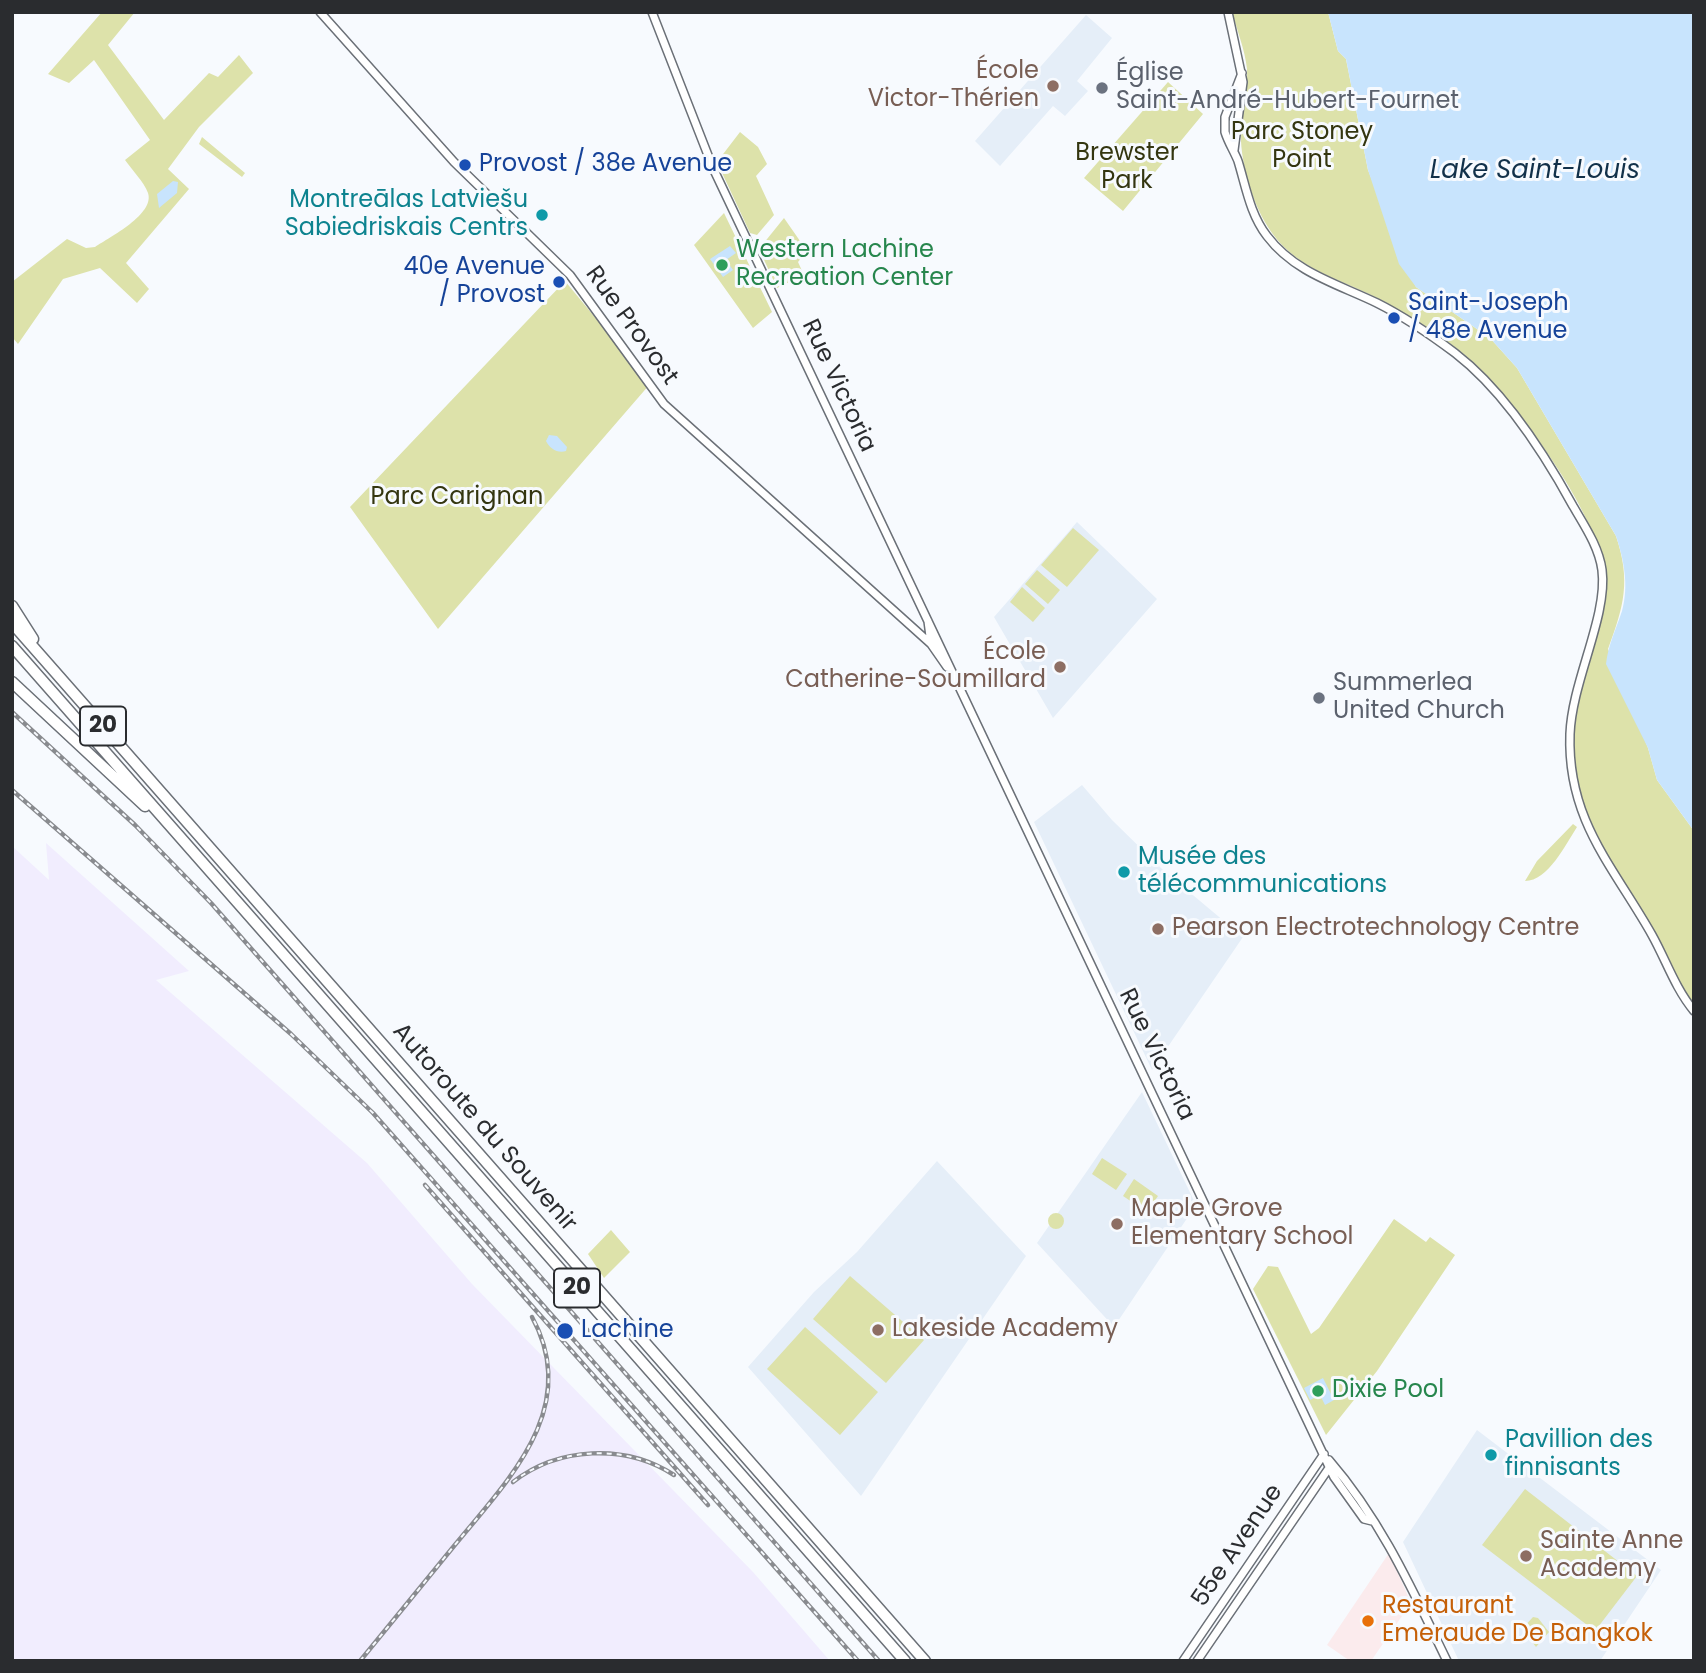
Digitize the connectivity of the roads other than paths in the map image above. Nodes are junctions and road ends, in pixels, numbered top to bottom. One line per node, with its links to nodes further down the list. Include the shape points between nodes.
1 (320, 12): 9 (street, Rue Provost, via 454,162 570,275 664,404)
2 (652, 12): 7 (street, Rue Victoria, via 713,168)
3 (1228, 12): 4 (street)
4 (1242, 73): 5 (street); 5 (street, via 1225,117 1225,132)
5 (1234, 151): 15 (street, via 1255,217 1279,250 1314,275 1387,309 1465,361 1545,457 1580,519 1596,552 1602,583 1572,708 1574,783 1599,854 1642,918)
6 (12, 606): 11 (highway)
7 (928, 621): 9 (street, Rue Victoria); 12 (street, Rue Victoria)
8 (12, 623): 11 (highway, Autoroute du Souvenir / 20)
9 (931, 644): 12 (street, Rue Victoria)
10 (12, 648): 14 (highway, Autoroute du Souvenir / 20)
11 (50, 666): 19 (highway, Autoroute du Souvenir / 20)
12 (952, 673): 16 (street, Rue Victoria)
13 (12, 682): 14 (highway)
14 (173, 829): 18 (highway, Autoroute du Souvenir / 20)
15 (1694, 1011)
16 (1324, 1454): 17 (street, Rue Victoria); 20 (street, 55e Avenue)
17 (1331, 1465): 21 (street, 55e Avenue); 22 (street, Rue Victoria, via 1369,1510 1394,1550)
18 (905, 1661)
19 (925, 1661)
20 (1183, 1661)
21 (1197, 1661)
22 (1447, 1661)

